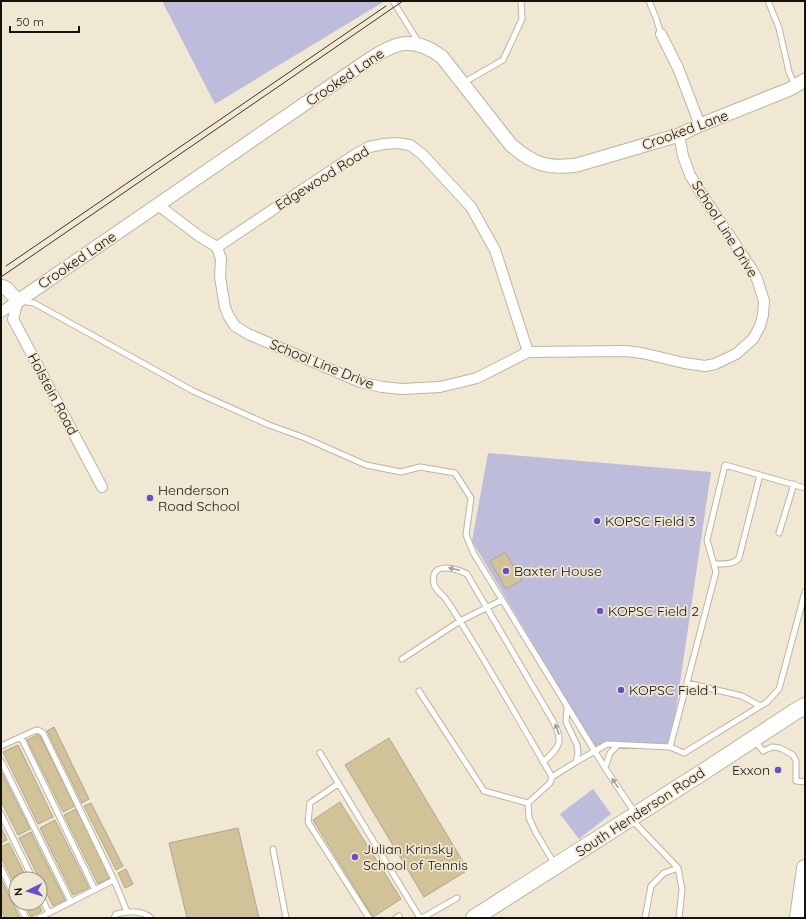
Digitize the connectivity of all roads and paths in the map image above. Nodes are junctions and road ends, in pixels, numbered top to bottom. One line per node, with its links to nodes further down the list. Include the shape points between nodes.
1 (393, 1): 6 (lane)
2 (521, 1): 8 (lane, via 522,19 503,60)
3 (649, 1): 5 (lane)
4 (768, 1): 7 (lane, via 779,28 789,72)
5 (661, 34): 9 (street, via 678,68)
6 (419, 44): 8 (street, Crooked Lane, via 442,57); 11 (street, Crooked Lane, via 406,43 381,51)
7 (800, 83): 9 (street, Crooked Lane)
8 (462, 84): 10 (street, Crooked Lane, via 511,145 523,156 546,166 577,165)
9 (700, 125): 10 (street, Crooked Lane)
10 (680, 135): 16 (street, School Line Drive, via 683,156 696,185 758,279 764,301 763,315 753,339 727,360 705,366 642,352)
11 (158, 205): 12 (street); 14 (street, Crooked Lane)
12 (217, 247): 16 (street, School Line Drive, via 221,259 220,277 225,307 235,326 360,382 402,389 440,387 477,378); 16 (street, Edgewood Road, via 369,147 397,143 410,145 422,154 471,207 495,250)
13 (3, 287): 14 (street)
14 (18, 301): 15 (street); 19 (street, Holstein Road, via 13,318); 24 (lane, via 34,303 193,391 366,465 401,472 420,467 455,474 471,498 466,536)
15 (1, 312)
16 (528, 352)
17 (760, 475): 18 (lane); 22 (lane, via 739,558 733,563); 22 (lane, via 725,465 707,540)
18 (794, 484): 20 (lane); 21 (lane)
19 (102, 487)
20 (805, 488)
21 (779, 533)
22 (714, 564): 28 (lane, via 716,572)
23 (805, 592): 31 (lane, via 779,689)
24 (502, 600): 25 (lane); 30 (lane)
25 (486, 608): 26 (lane); 26 (lane, one-way to 26, via 466,574 454,569 441,568 434,577 434,585); 41 (lane, one-way to 25, via 558,747 558,732)
26 (460, 621): 27 (lane); 41 (lane)
27 (402, 659)
28 (687, 684): 31 (lane, via 742,696); 37 (lane)
29 (419, 691): 47 (lane, via 484,791)
30 (567, 706): 38 (lane); 42 (lane, via 566,722 577,745)
31 (760, 706): 37 (lane, via 684,753)
32 (805, 706): 34 (main road, South Henderson Road)
33 (20, 737): 36 (lane); 56 (lane, via 38,730 43,733); 58 (lane)
34 (753, 739): 45 (lane, via 763,751 772,747 780,748 793,755 796,761 796,781); 49 (main road, South Henderson Road)
35 (618, 745): 37 (lane); 38 (lane, via 607,744); 43 (lane, via 610,753)
36 (1, 746)
37 (670, 747)
38 (594, 751): 42 (lane); 43 (lane)
39 (320, 753): 46 (lane)
40 (1, 761): 60 (lane)
41 (543, 762): 44 (lane)
42 (576, 762): 44 (lane)
43 (604, 768): 49 (lane, one-way to 43)
44 (552, 777): 47 (lane, via 550,783)
45 (805, 782)
46 (338, 784): 67 (lane, via 310,802 308,822); 68 (lane)
47 (528, 803): 51 (lane, via 529,818)
48 (1, 814): 55 (lane)
49 (633, 817): 51 (main road, South Henderson Road); 53 (lane)
50 (273, 849): 66 (lane)
51 (556, 866): 69 (main road, South Henderson Road)
52 (1, 868): 57 (lane)
53 (678, 868): 70 (lane, via 664,873 651,886); 71 (lane, via 682,889)
54 (805, 868): 72 (main road)
55 (29, 871)
56 (114, 880): 58 (lane); 61 (lane)
57 (8, 882)
58 (95, 890): 60 (lane)
59 (457, 898): 68 (lane)
60 (71, 902): 62 (lane)
61 (127, 912): 64 (lane, via 116,914); 65 (lane, via 141,912)
62 (49, 913): 63 (lane)
63 (39, 918)
64 (114, 918)
65 (151, 918)
66 (286, 918)
67 (368, 918)
68 (421, 918)
69 (474, 918)
70 (645, 918)
71 (679, 918)
72 (798, 918)

